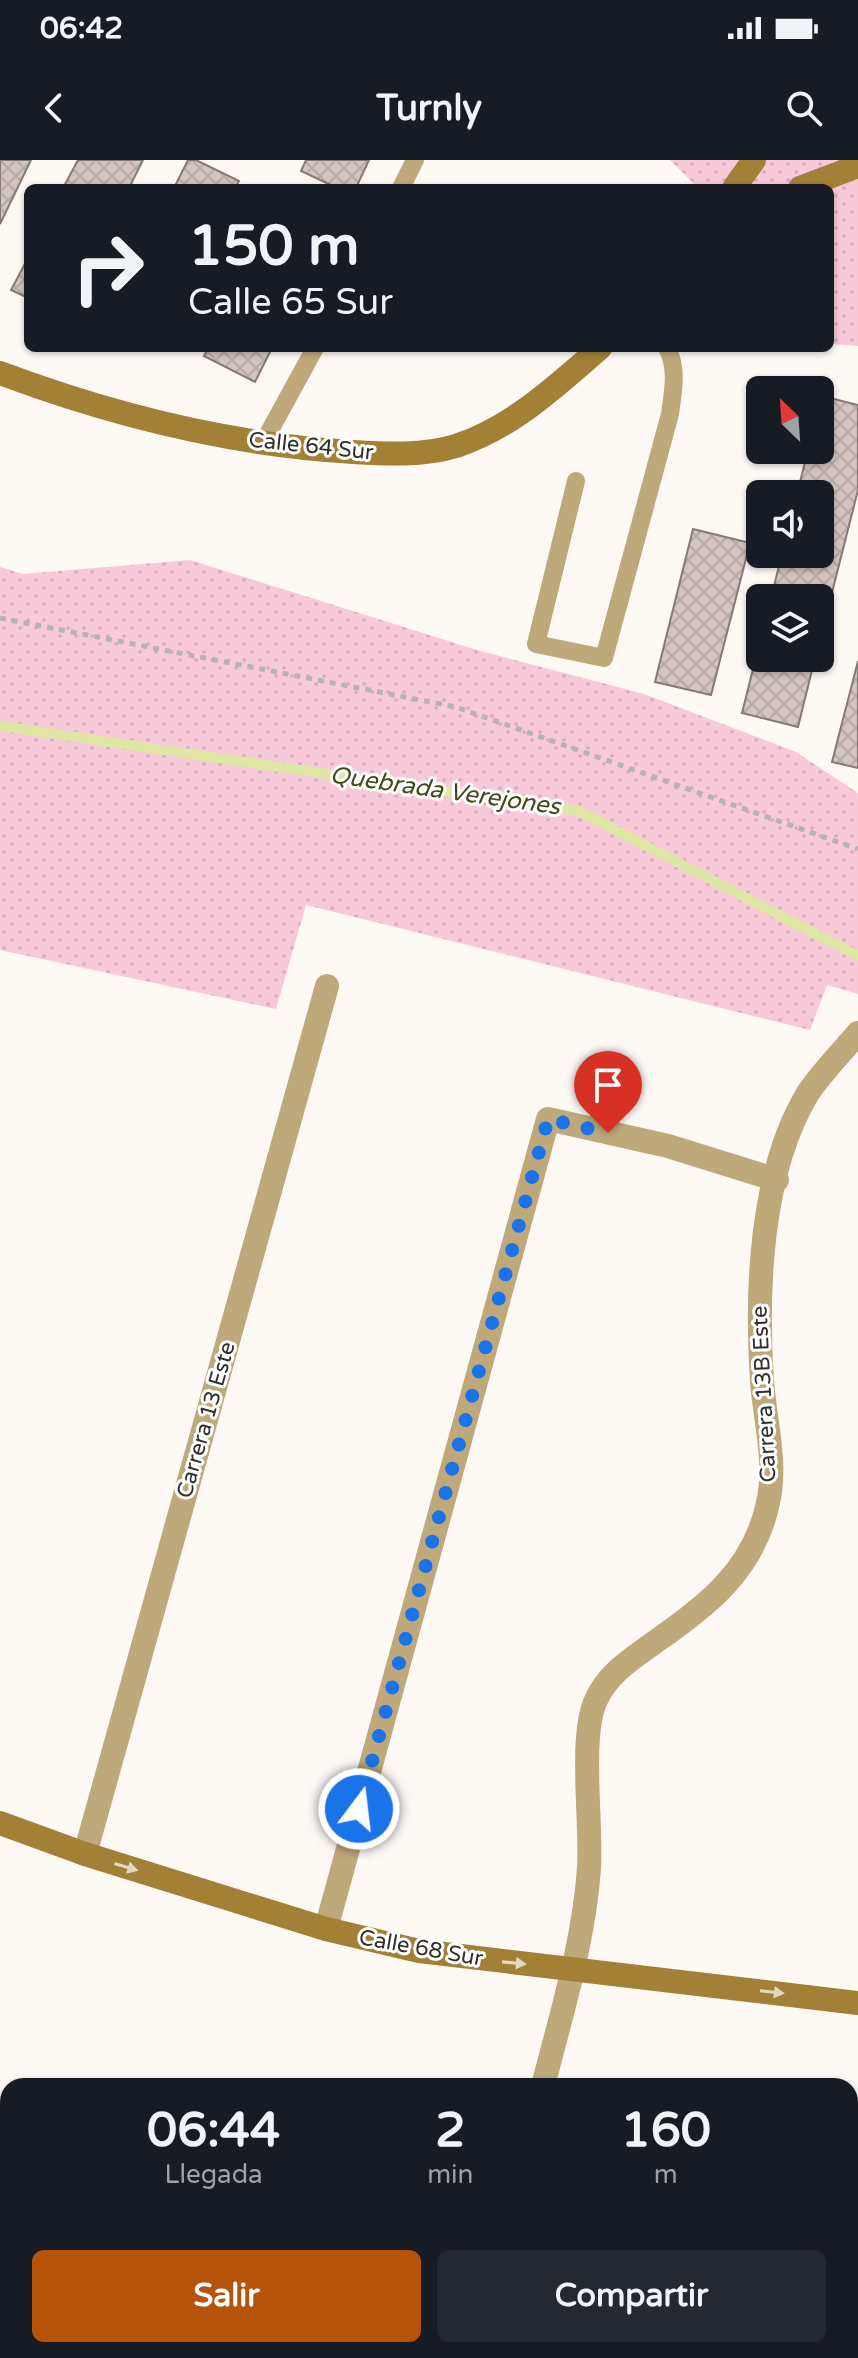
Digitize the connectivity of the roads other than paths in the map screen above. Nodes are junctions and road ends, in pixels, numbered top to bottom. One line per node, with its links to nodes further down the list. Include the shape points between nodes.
1 (415, 160): 4 (lane)
2 (754, 160): 5 (street)
3 (858, 166): 6 (street)
4 (403, 184)
5 (737, 184)
6 (811, 184)
7 (313, 352): 11 (lane)
8 (595, 352): 11 (street, Calle 64 Sur, via 501,427 453,446 401,454)
9 (670, 352): 12 (lane, via 674,385 670,414 604,658 536,644)
10 (0, 373): 11 (street, Calle 64 Sur, via 127,414)
11 (263, 443)
12 (576, 481)
13 (327, 986): 17 (street, Carrera 13 Este)
14 (858, 1033): 15 (street, Carrera 13B Este, via 808,1094)
15 (777, 1180): 18 (street, via 668,1146 548,1119); 19 (street, Carrera 13B Este, via 760,1251 760,1348 771,1456 768,1504 752,1550 724,1590 608,1679 594,1703 589,1870)
16 (0, 1823): 17 (street, Calle 68 Sur)
17 (85, 1854): 18 (street, Calle 68 Sur, one-way to 18)
18 (326, 1929): 19 (street, Calle 68 Sur, one-way to 19, via 419,1951)
19 (573, 1968): 20 (street, Calle 68 Sur, one-way to 20); 21 (street, Carrera 13B Este)
20 (858, 2003)
21 (545, 2078)

